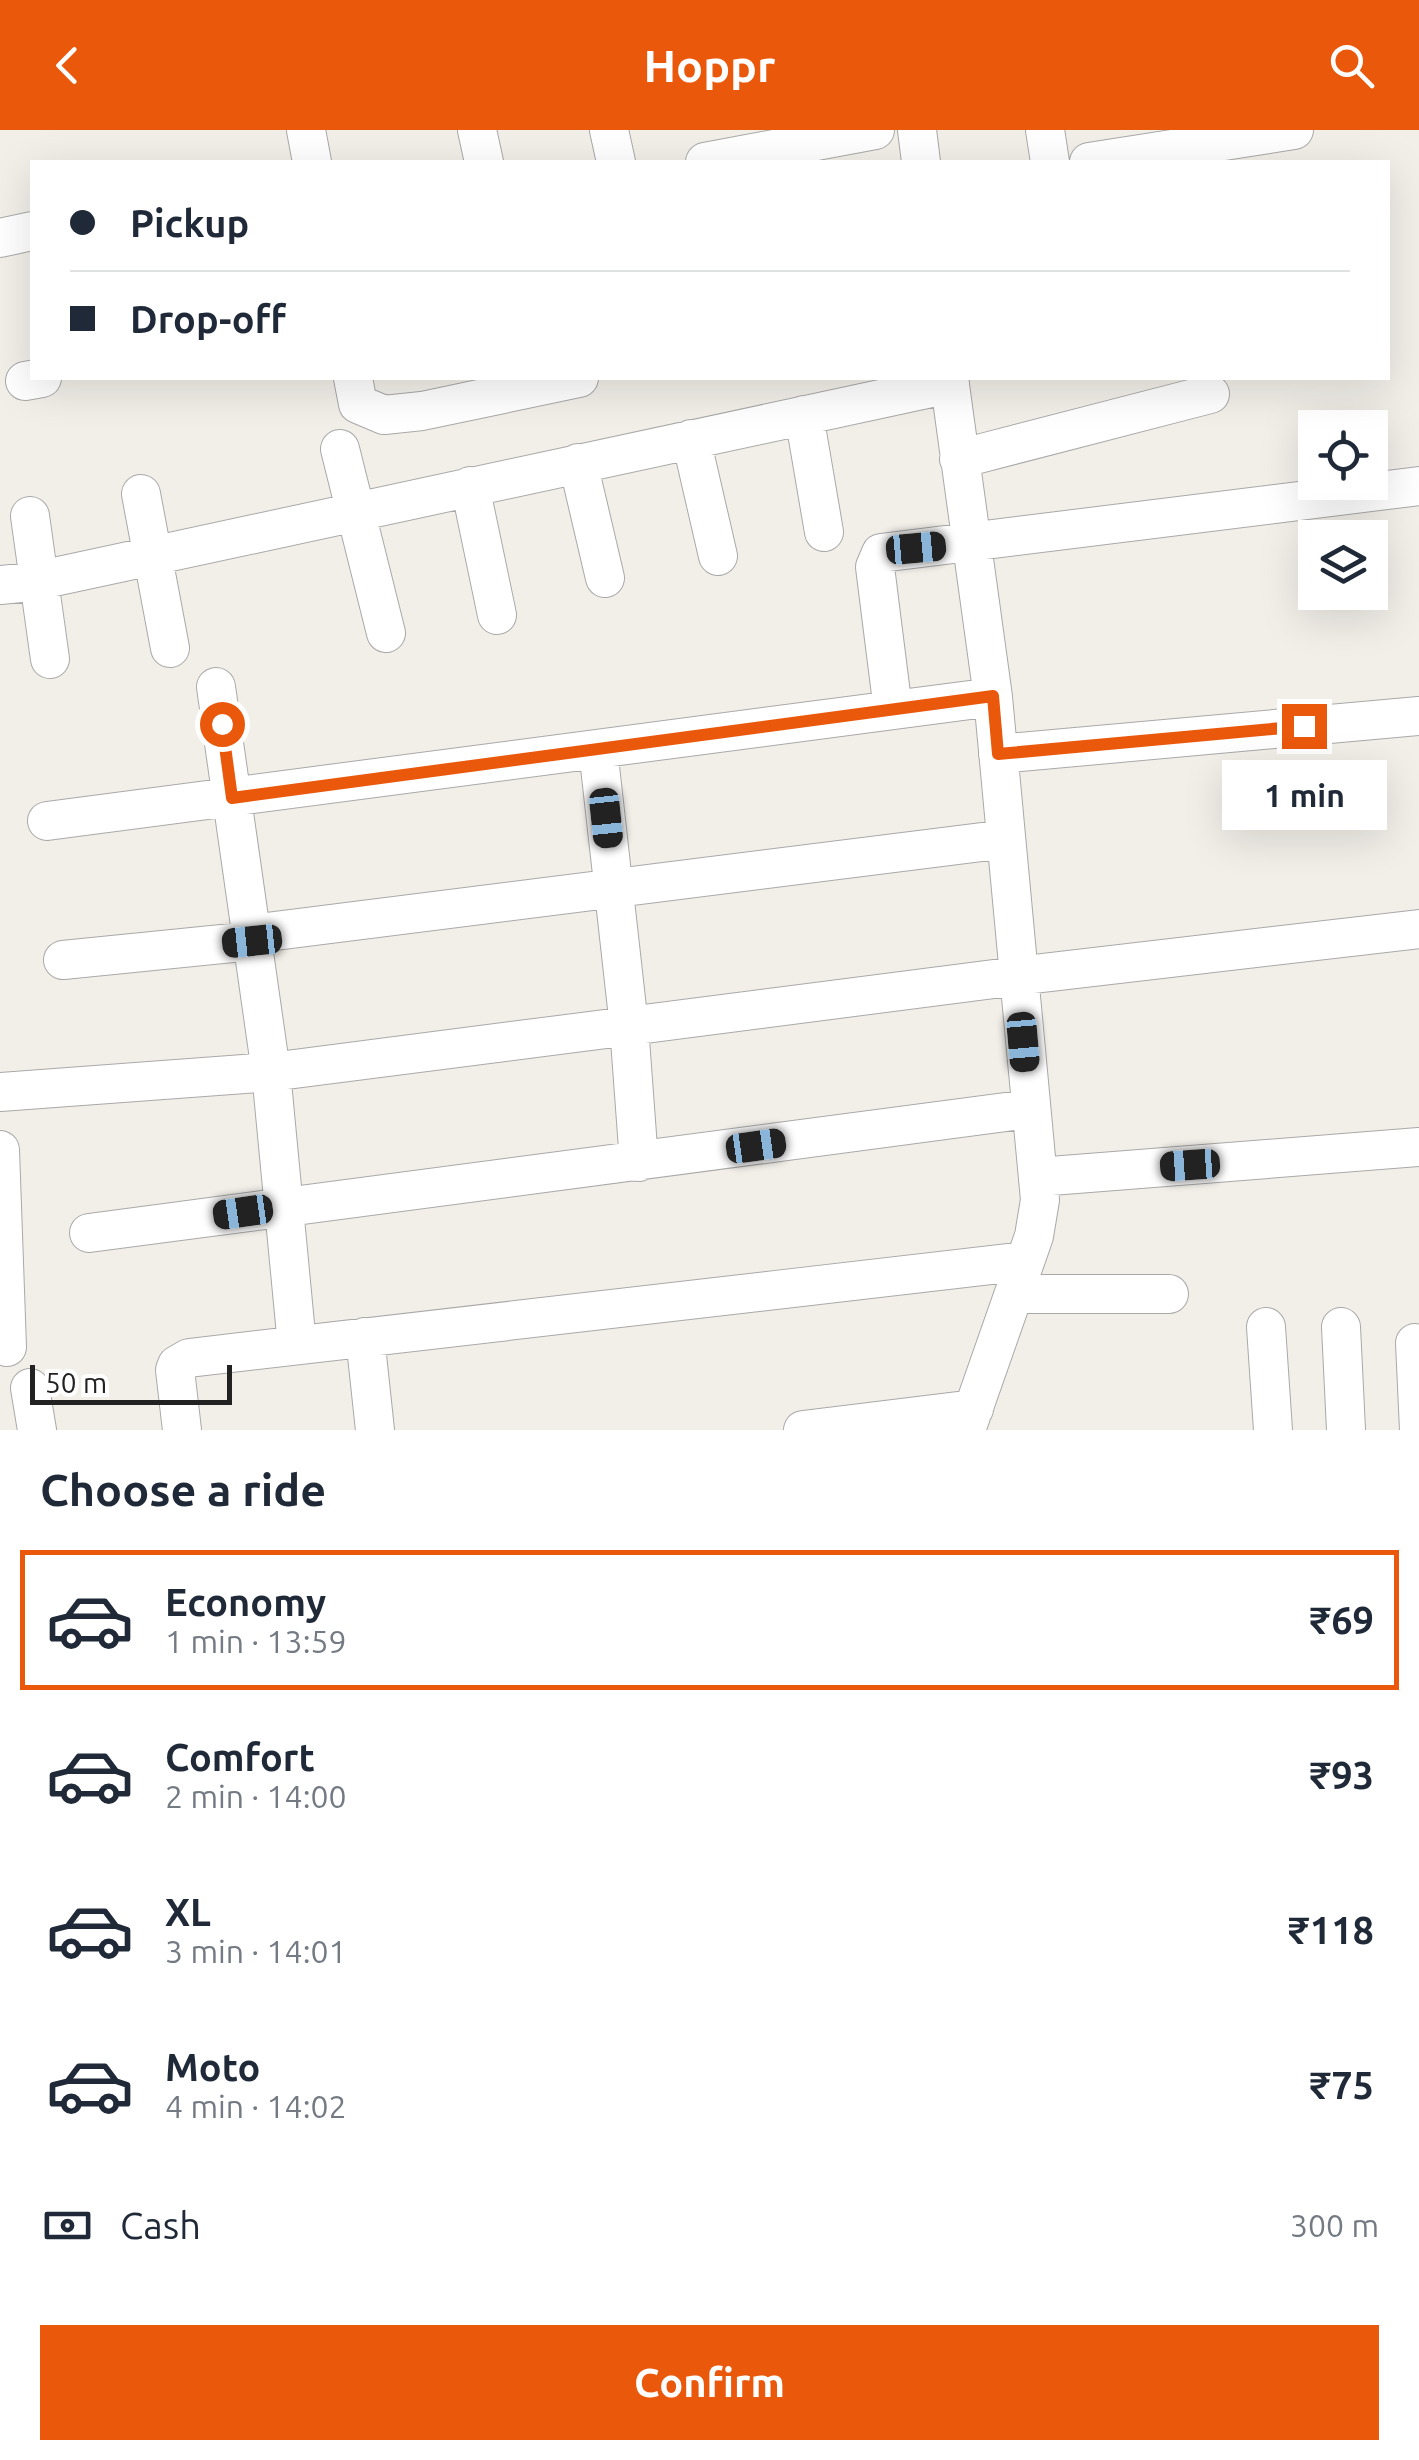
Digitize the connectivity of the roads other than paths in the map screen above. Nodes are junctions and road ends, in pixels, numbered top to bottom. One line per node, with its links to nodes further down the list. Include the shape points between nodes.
1 (306, 130): 10 (street)
2 (477, 130): 11 (street)
3 (610, 130): 12 (street)
4 (875, 130): 9 (street)
5 (917, 130): 14 (street)
6 (1046, 130): 15 (street)
7 (1294, 130): 8 (street)
8 (1228, 135): 16 (street)
9 (745, 149): 13 (street)
10 (312, 160)
11 (484, 160)
12 (616, 160)
13 (711, 160)
14 (921, 160)
15 (1050, 160)
16 (1099, 160)
17 (30, 231): 18 (street)
18 (0, 238)
19 (353, 380): 20 (street, via 358,404 384,415)
20 (569, 380)
21 (950, 381): 23 (street); 26 (street)
22 (1210, 394): 26 (street)
23 (804, 415): 24 (street); 33 (street)
24 (691, 439): 27 (street); 36 (street)
25 (340, 448): 31 (street)
26 (960, 459): 34 (street)
27 (578, 463): 28 (street); 37 (street)
28 (470, 486): 31 (street); 40 (street)
29 (1419, 486): 34 (street)
30 (141, 494): 35 (street)
31 (356, 510): 35 (street); 41 (street)
32 (30, 516): 38 (street)
33 (824, 532)
34 (971, 544): 45 (street); 46 (street, via 888,550 876,558)
35 (153, 556): 38 (street); 42 (street)
36 (718, 556)
37 (605, 578)
38 (42, 580): 39 (street); 43 (street)
39 (0, 585)
40 (497, 615)
41 (386, 633)
42 (170, 648)
43 (50, 659)
44 (216, 686): 50 (street)
45 (993, 696): 46 (street); 49 (street)
46 (893, 710): 48 (street)
47 (1419, 716): 49 (street)
48 (598, 749): 50 (street); 53 (street)
49 (998, 754): 52 (street)
50 (232, 798): 51 (street); 55 (street)
51 (46, 821)
52 (1006, 838): 53 (street); 57 (street)
53 (614, 888): 55 (street); 58 (street)
54 (1419, 929): 57 (street)
55 (252, 937): 56 (street); 59 (street)
56 (64, 960)
57 (1018, 976): 58 (street); 61 (street)
58 (629, 1026): 59 (street); 64 (street)
59 (271, 1072): 60 (street); 66 (street)
60 (0, 1092)
61 (1029, 1109): 64 (street); 65 (street)
62 (1419, 1147): 65 (street)
63 (0, 1150): 75 (street)
64 (638, 1162): 66 (street)
65 (1038, 1176): 68 (street, via 1039,1217)
66 (282, 1207): 67 (street); 74 (street)
67 (89, 1233)
68 (1020, 1278): 69 (street); 72 (street); 77 (street)
69 (1169, 1294)
70 (1266, 1327): 82 (street)
71 (1341, 1327): 83 (street)
72 (365, 1337): 74 (street); 80 (street)
73 (1415, 1344): 84 (street)
74 (297, 1345): 79 (street, via 182,1361 175,1378)
75 (7, 1347)
76 (30, 1388): 78 (street)
77 (970, 1420): 81 (street)
78 (38, 1430)
79 (182, 1430)
80 (375, 1430)
81 (803, 1430)
82 (1273, 1430)
83 (1346, 1430)
84 (1419, 1430)

